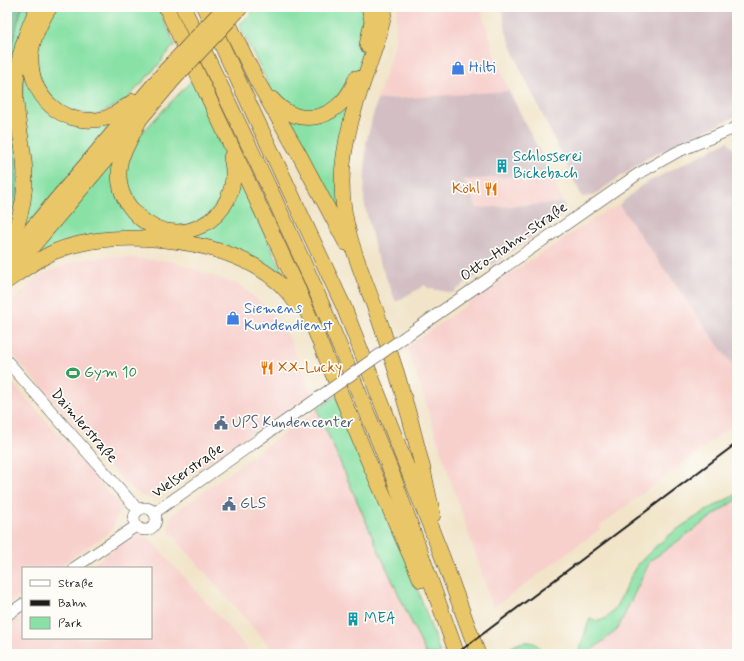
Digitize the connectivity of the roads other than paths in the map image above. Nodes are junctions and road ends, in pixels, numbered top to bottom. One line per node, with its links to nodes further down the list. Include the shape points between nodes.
1 (38, 7): 17 (highway, via 24,39 19,59 16,99 25,170 24,193 19,219)
2 (50, 7): 13 (highway, via 37,32 31,54 31,73 38,91 50,106 66,116 84,121 103,119)
3 (166, 7): 16 (highway)
4 (183, 7): 32 (highway, via 274,198 326,315 393,476)
5 (204, 7): 28 (highway, via 343,305)
6 (221, 7): 12 (highway)
7 (224, 7): 11 (highway, bridge)
8 (241, 7): 11 (highway, bridge)
9 (369, 7): 12 (highway, via 372,22 370,35 354,86 338,108 316,117 290,114 273,100)
10 (385, 7): 19 (highway, via 379,39 359,94 343,162 344,206)
11 (170, 74): 13 (highway); 14 (highway)
12 (256, 79): 19 (highway)
13 (148, 92): 18 (highway)
14 (138, 121): 16 (highway, via 121,158 121,189 138,217 156,228 170,231 189,230 208,223 224,208 234,176); 20 (highway)
15 (737, 127): 24 (street, Otto-Hahn-Straße, bridge, via 677,152 638,174)
16 (223, 131): 22 (highway, via 286,262)
17 (7, 247)
18 (7, 258)
19 (357, 263): 28 (highway, via 381,325 403,395 428,487)
20 (7, 276)
21 (7, 281): 22 (highway, via 40,259 80,244 106,240 168,240 199,245 255,266 275,279 292,296)
22 (314, 328): 32 (highway, via 420,578)
23 (7, 361): 25 (street, Daimlerstraße)
24 (318, 398): 26 (street, Welserstraße)
25 (138, 510): 26 (street, via 147,508); 27 (street, via 134,516)
26 (154, 513): 27 (street, via 156,519 152,527 143,530)
27 (136, 526): 29 (street)
28 (442, 556): 34 (highway)
29 (75, 567)
30 (22, 605): 31 (street)
31 (7, 615)
32 (447, 627): 33 (highway)
33 (457, 654)
34 (478, 654)

